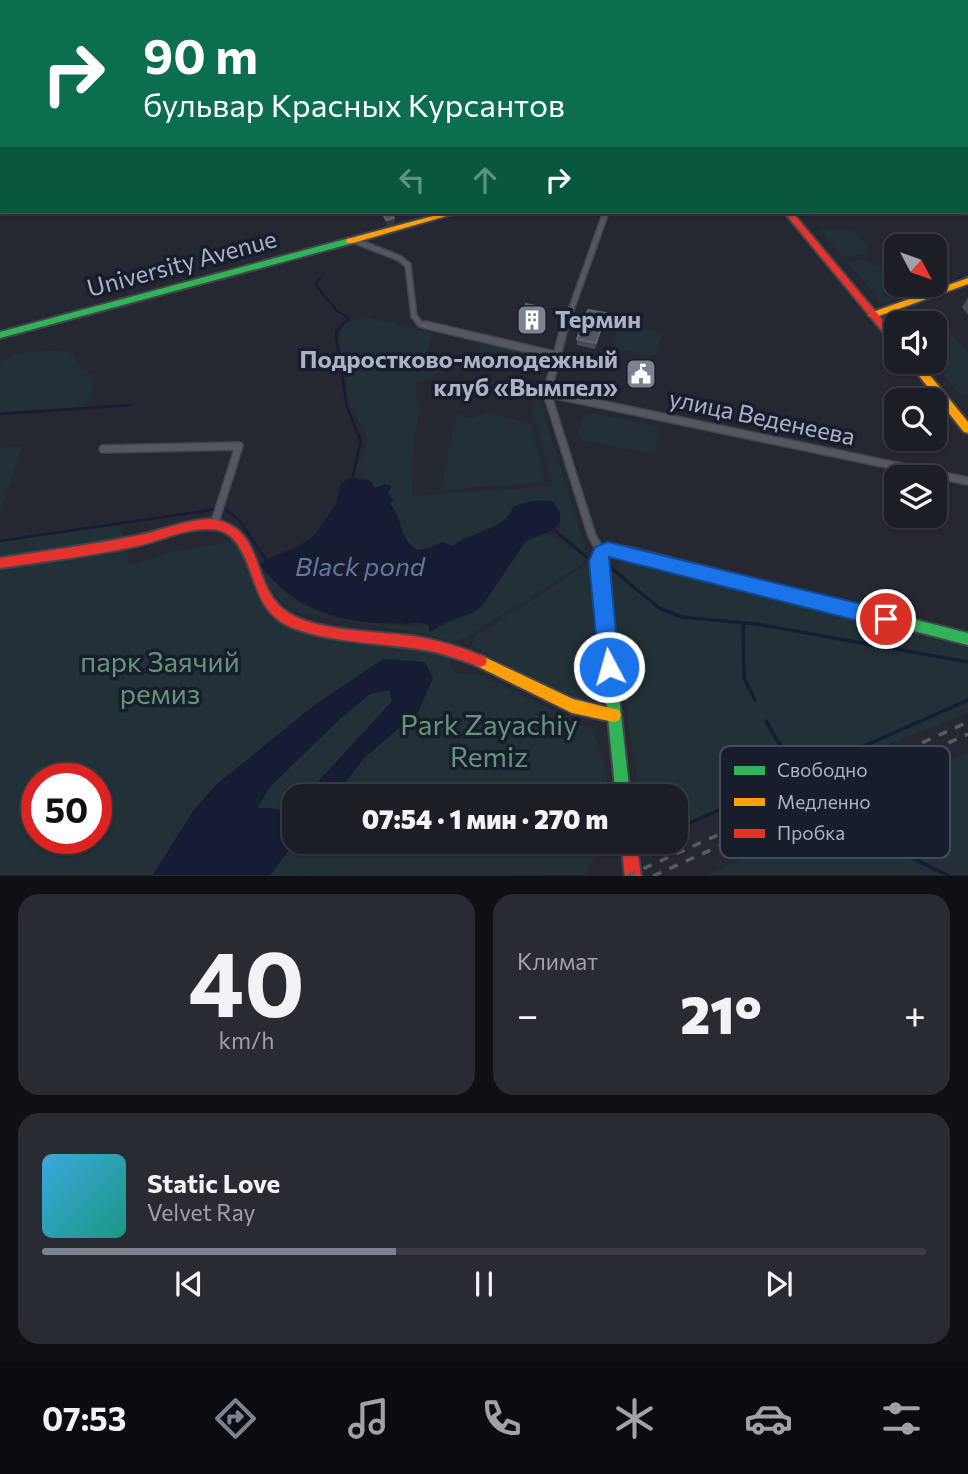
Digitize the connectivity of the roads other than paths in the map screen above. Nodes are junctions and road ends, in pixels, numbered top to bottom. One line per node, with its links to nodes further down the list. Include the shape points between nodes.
1 (449, 214): 4 (street, University Avenue)
2 (605, 214): 9 (street)
3 (791, 214): 6 (street)
4 (353, 240): 8 (street, University Avenue); 9 (street, via 408,265 414,316 420,324)
5 (968, 281): 6 (street)
6 (873, 315): 7 (street)
7 (884, 328)
8 (0, 335)
9 (555, 355): 11 (street)
10 (923, 374): 12 (street)
11 (547, 393): 14 (street, улица Веденеева); 16 (street)
12 (968, 429)
13 (103, 449): 15 (street, via 239,446)
14 (968, 481)
15 (214, 525): 17 (street); 19 (street, via 236,534 263,597 286,618 445,647 580,709)
16 (601, 552): 18 (street, via 626,552); 19 (street, via 598,571)
17 (0, 562)
18 (968, 639)
19 (614, 715): 20 (street)
20 (623, 784)
21 (630, 854): 22 (street)
22 (633, 876)

